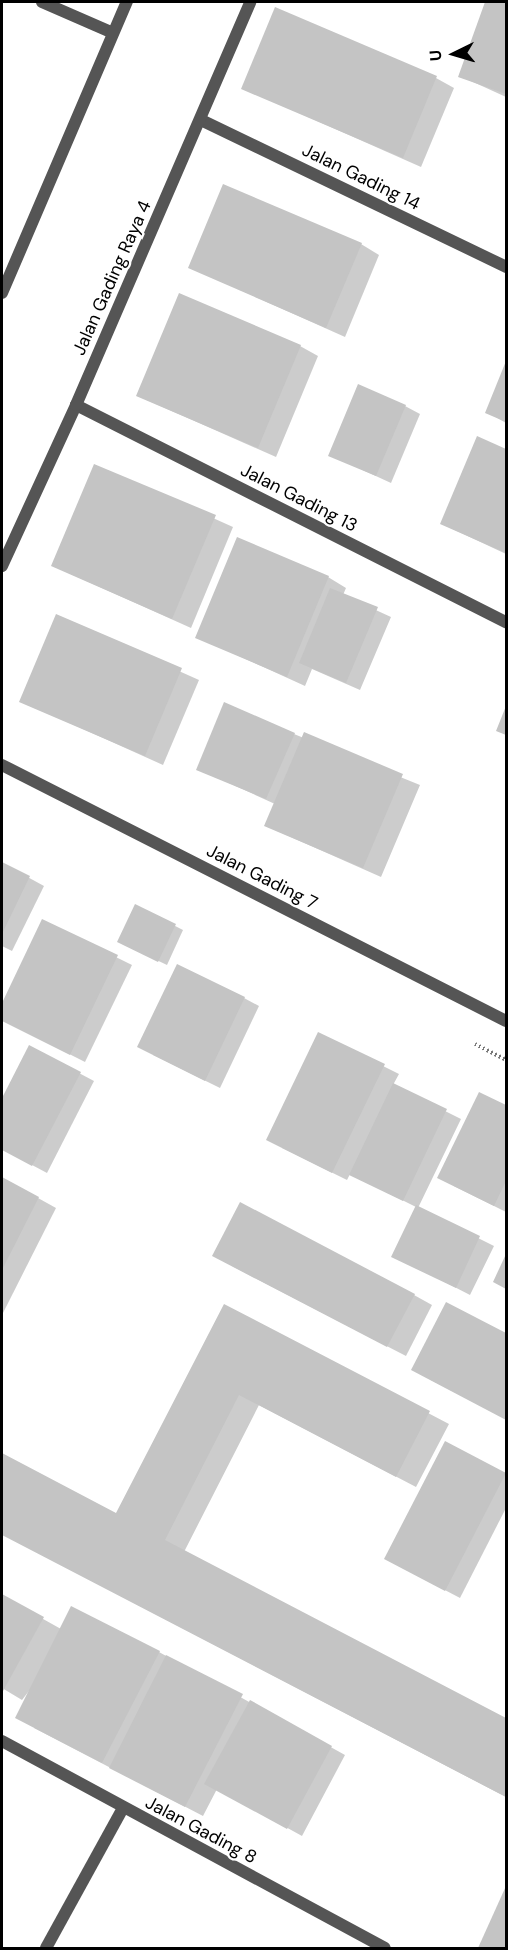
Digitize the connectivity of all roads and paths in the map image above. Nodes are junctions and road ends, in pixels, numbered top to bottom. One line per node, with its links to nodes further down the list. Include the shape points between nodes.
1 (42, 2): 4 (street)
2 (127, 2): 4 (street)
3 (250, 2): 5 (street, Jalan Gading Raya 4)
4 (113, 33): 7 (street)
5 (201, 120): 6 (street, Jalan Gading 14); 8 (street, Jalan Gading Raya 4)
6 (507, 267)
7 (2, 293)
8 (76, 405): 9 (street, Jalan Gading Raya 4); 10 (street, Jalan Gading 13)
9 (2, 566)
10 (507, 622)
11 (2, 765): 12 (street, Jalan Gading 7)
12 (507, 1021)
13 (2, 1741): 14 (street, Jalan Gading 8)
14 (123, 1808): 15 (street); 16 (street, Jalan Gading 8)
15 (46, 1948)
16 (385, 1948)

